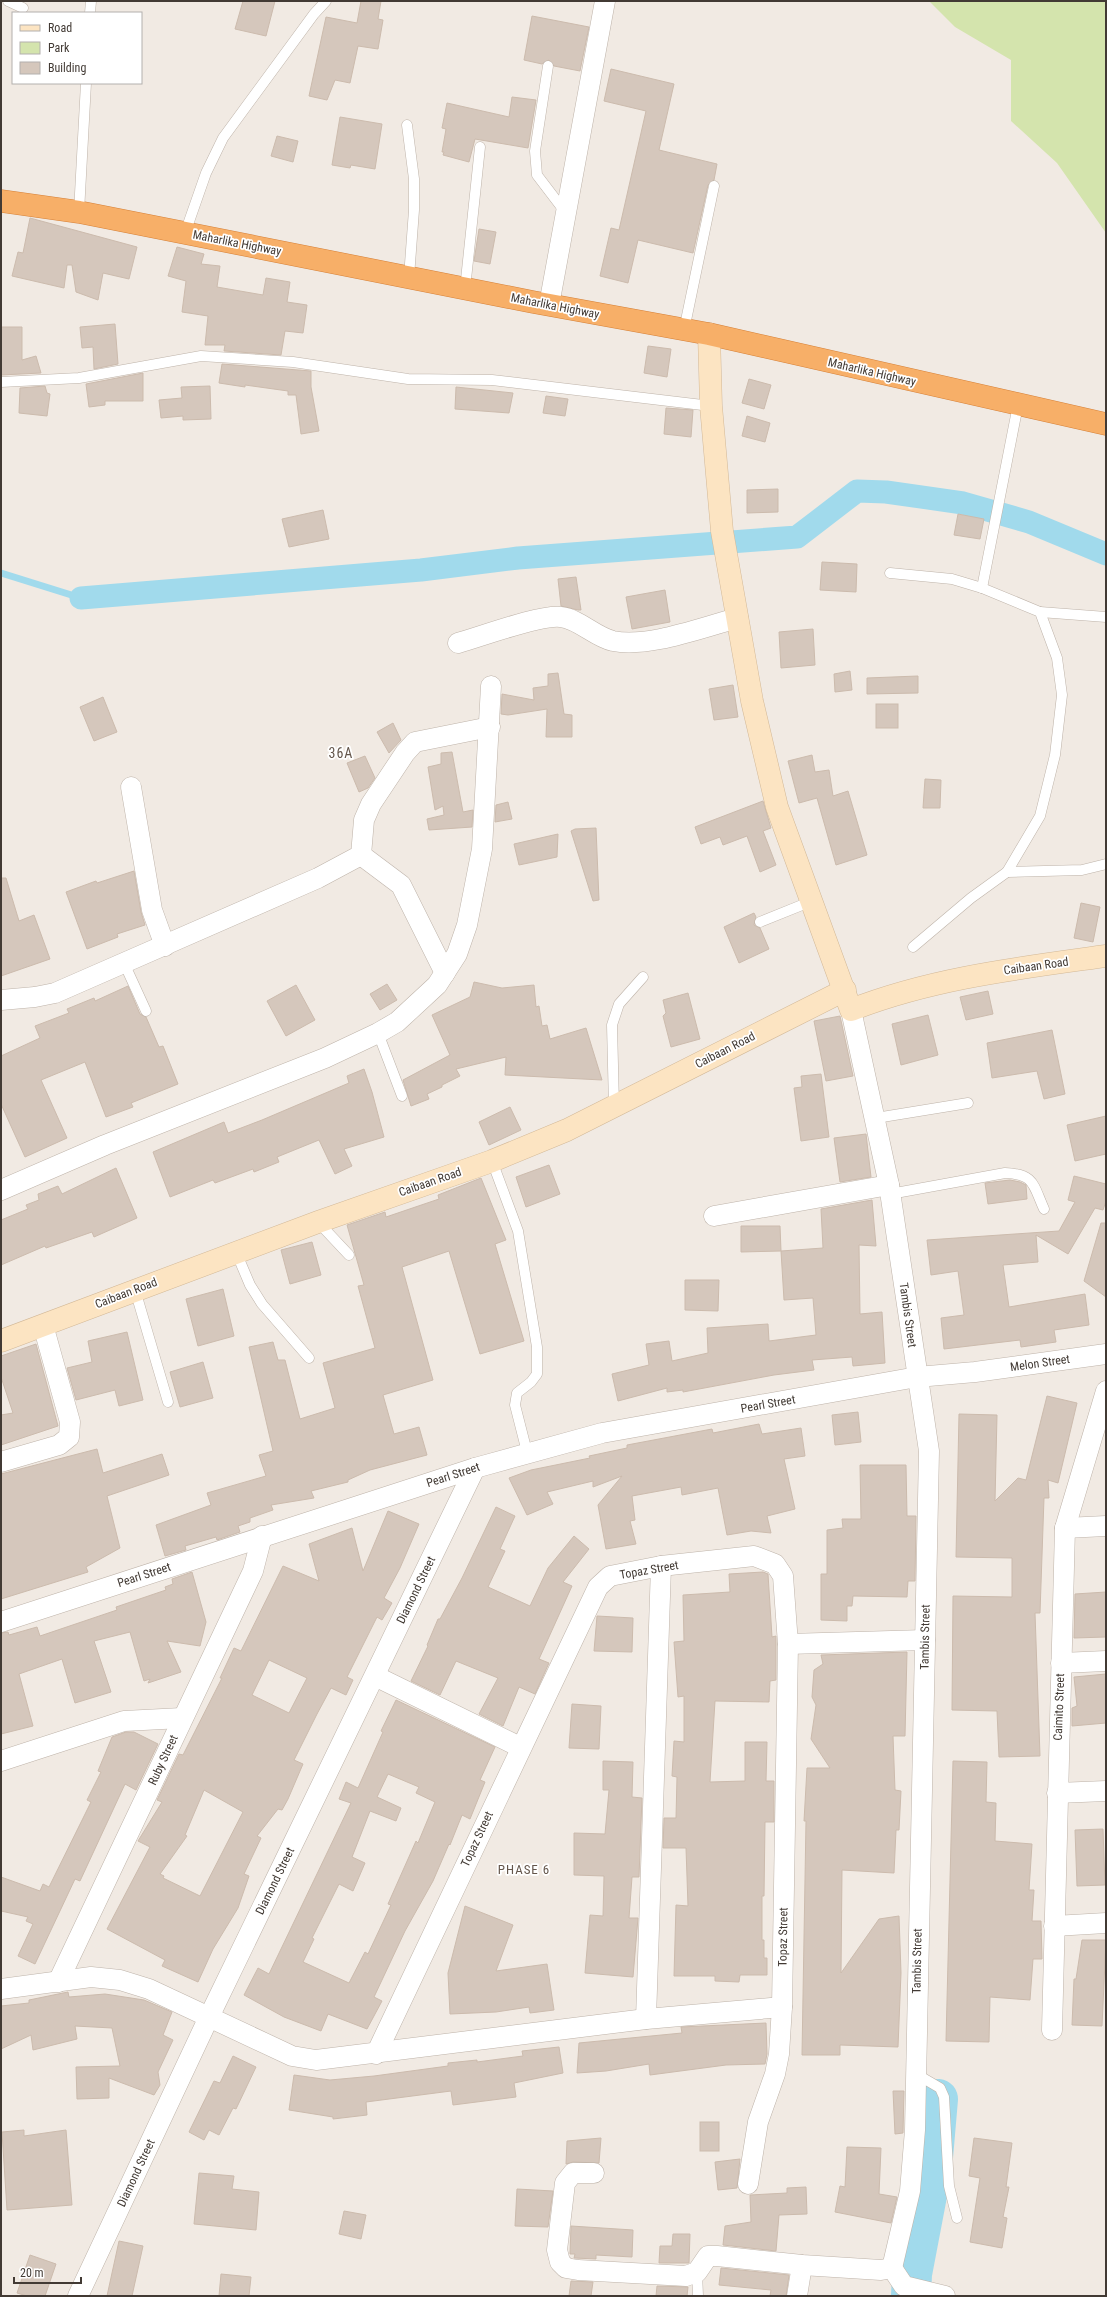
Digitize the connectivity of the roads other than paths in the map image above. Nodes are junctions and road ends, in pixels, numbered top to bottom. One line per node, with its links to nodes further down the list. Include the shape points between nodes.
1 (8, 1): 5 (lane)
2 (91, 1): 6 (lane)
3 (326, 1): 15 (lane, via 223,138 206,173)
4 (605, 1): 14 (street)
5 (23, 8)
6 (90, 12)
7 (548, 66): 14 (lane, via 535,151 537,175)
8 (86, 84): 13 (lane)
9 (407, 125): 16 (lane, via 414,179)
10 (480, 148): 17 (lane)
11 (714, 186): 19 (lane)
12 (1, 201): 13 (highway, Maharlika Highway)
13 (79, 212): 15 (highway, Maharlika Highway)
14 (566, 214): 18 (street)
15 (185, 233): 16 (highway, Maharlika Highway)
16 (409, 277): 17 (highway, Maharlika Highway)
17 (465, 288): 18 (highway, Maharlika Highway)
18 (548, 305): 19 (highway, Maharlika Highway)
19 (684, 330): 20 (highway, Maharlika Highway)
20 (708, 334): 22 (highway, Maharlika Highway); 23 (street)
21 (1, 382): 23 (lane, via 79,378 201,356 293,362 408,379 492,380)
22 (1018, 405): 24 (highway, Maharlika Highway); 26 (lane)
23 (710, 406): 29 (street, via 722,532)
24 (1106, 424)
25 (890, 572): 26 (lane, via 952,579)
26 (982, 588): 27 (lane)
27 (1040, 612): 28 (lane); 36 (lane, via 1057,658 1062,695 1055,755 1040,816)
28 (1106, 617)
29 (738, 618): 30 (street, via 664,638 635,642 612,641 561,617 544,618); 37 (street, via 752,701 777,807)
30 (458, 643)
31 (491, 686): 32 (street)
32 (490, 727): 34 (street, via 416,742 405,753 371,804 364,820); 43 (street, via 482,849 467,925 457,954)
33 (130, 787): 39 (street, via 152,910)
34 (361, 855): 39 (street, via 318,878); 43 (street, via 401,885)
35 (1106, 864): 36 (lane, via 1082,870)
36 (1007, 872): 40 (lane, via 971,898)
37 (812, 901): 38 (lane); 46 (street)
38 (760, 922)
39 (165, 946): 42 (street)
40 (913, 947)
41 (1106, 956): 46 (street, Caibaan Road, via 1002,971 899,994)
42 (124, 963): 45 (street, via 55,993); 47 (lane)
43 (445, 973): 48 (street, via 437,985 396,1022)
44 (643, 977): 51 (lane, via 619,1004 612,1025)
45 (1, 1000)
46 (848, 1000): 51 (street, Caibaan Road); 52 (street, Tambis Street)
47 (146, 1011)
48 (378, 1033): 49 (lane); 55 (street, via 325,1058)
49 (402, 1096)
50 (968, 1103): 52 (lane)
51 (614, 1106): 53 (street, Caibaan Road, via 566,1130)
52 (876, 1118): 54 (street, Tambis Street)
53 (492, 1161): 58 (street, Caibaan Road); 69 (lane, via 518,1231 537,1347 537,1374 517,1392 515,1405)
54 (890, 1189): 56 (lane, via 1005,1173 1021,1174 1030,1180); 57 (street); 66 (street, Tambis Street)
55 (1, 1190)
56 (1044, 1209)
57 (714, 1216)
58 (318, 1222): 59 (street, Caibaan Road); 60 (lane)
59 (236, 1252): 61 (street, Caibaan Road); 65 (lane, via 250,1285 262,1304)
60 (349, 1255)
61 (135, 1290): 62 (street, Caibaan Road); 68 (lane)
62 (43, 1325): 63 (street, Caibaan Road); 70 (street, via 70,1422 69,1437 59,1445)
63 (1, 1341)
64 (1106, 1354): 66 (street, Melon Street, via 975,1372)
65 (310, 1358)
66 (917, 1377): 69 (street, Pearl Street, via 602,1433); 77 (street, Tambis Street, via 929,1451)
67 (1106, 1391): 73 (street, Caimito Street)
68 (168, 1402)
69 (527, 1452): 71 (street, Pearl Street)
70 (1, 1462)
71 (475, 1468): 74 (street, Pearl Street); 81 (street, Diamond Street)
72 (1106, 1526): 73 (street)
73 (1065, 1528): 80 (street, Caimito Street)
74 (262, 1536): 76 (street, Pearl Street); 82 (street, Ruby Street, via 253,1571)
75 (661, 1566): 78 (street, Topaz Street, via 754,1556 775,1564 783,1576); 83 (street, Topaz Street, via 610,1576 598,1586); 93 (street)
76 (1, 1622)
77 (925, 1640): 78 (street); 96 (street, Tambis Street)
78 (788, 1644): 91 (street, Topaz Street)
79 (1106, 1661): 80 (street)
80 (1060, 1663): 86 (street, Caimito Street)
81 (375, 1676): 83 (street); 92 (street, Diamond Street)
82 (182, 1718): 84 (street, via 124,1721); 89 (street, Ruby Street)
83 (520, 1747): 95 (street, Topaz Street)
84 (1, 1761)
85 (1106, 1791): 86 (street)
86 (1057, 1793): 88 (street, Caimito Street)
87 (1106, 1923): 88 (street)
88 (1054, 1926): 94 (street, Caimito Street)
89 (58, 1982): 90 (street); 92 (street, via 91,1977 120,1980 149,1989)
90 (1, 1989)
91 (782, 2007): 93 (street); 98 (street, Topaz Street, via 779,2054 775,2074 758,2122)
92 (209, 2017): 95 (street, via 292,2056 316,2060); 104 (street, Diamond Street)
93 (646, 2019): 95 (street)
94 (1052, 2030)
95 (376, 2054)
96 (916, 2074): 99 (lane, via 940,2088 944,2097 950,2186); 101 (street, Tambis Street, via 910,2191)
97 (594, 2173): 102 (street, via 573,2172 565,2183 557,2250 560,2262 566,2268 686,2276)
98 (748, 2184)
99 (957, 2218)
100 (802, 2265): 101 (street, via 881,2270); 102 (street, via 708,2256); 106 (street)
101 (892, 2268): 103 (street, via 904,2286)
102 (697, 2272): 105 (lane)
103 (922, 2294): 107 (street)
104 (78, 2296)
105 (698, 2296)
106 (797, 2296)
107 (945, 2296)

